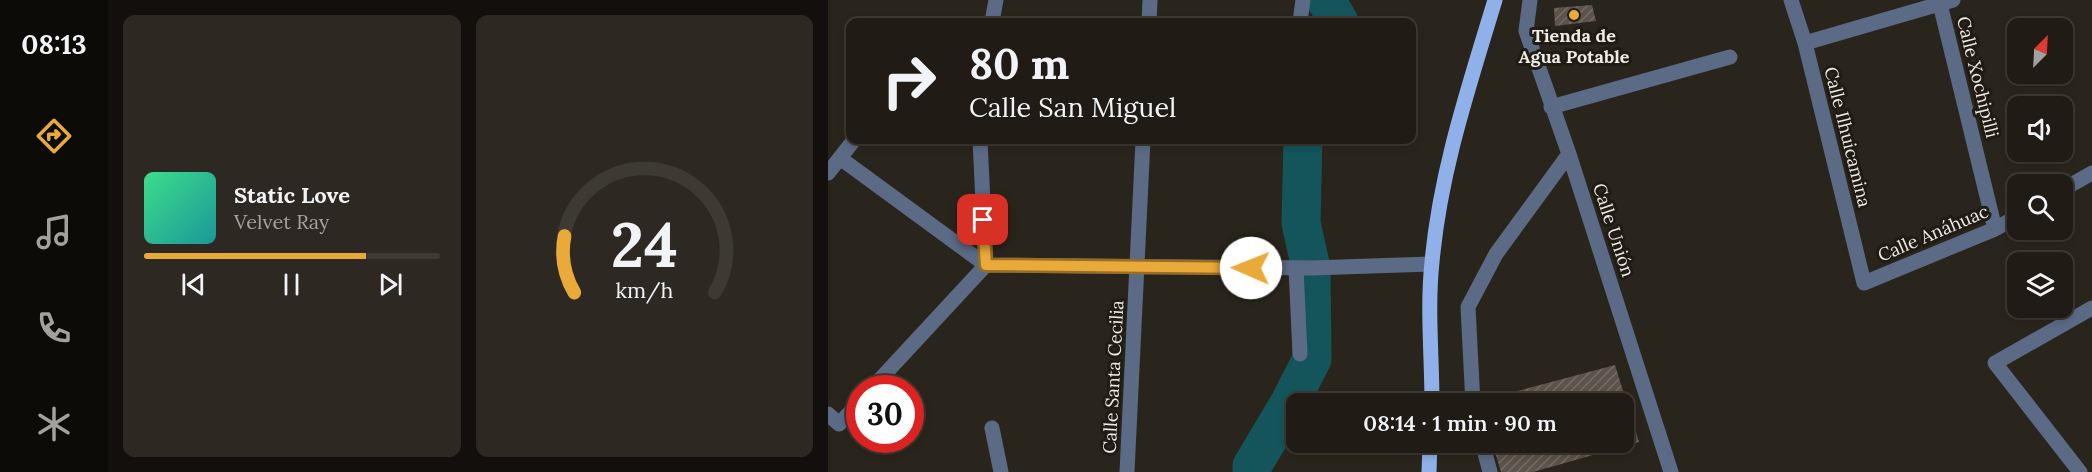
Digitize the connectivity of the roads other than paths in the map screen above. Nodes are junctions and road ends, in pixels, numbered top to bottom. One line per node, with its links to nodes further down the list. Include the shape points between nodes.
1 (996, 0): 8 (street)
2 (1150, 0): 9 (street)
3 (1303, 0): 10 (street)
4 (1495, 0): 24 (main road, via 1450,153)
5 (1530, 0): 13 (street, Calle Unión, via 1526,32)
6 (1791, 0): 11 (street, Calle Ilhuicamina)
7 (1947, 2): 11 (street); 23 (street, Calle Xochipilli)
8 (993, 18)
9 (1149, 18)
10 (1301, 18)
11 (1805, 43): 28 (street, Calle Ilhuicamina)
12 (1730, 57): 13 (street)
13 (1551, 107): 17 (street, Calle Unión)
14 (851, 144): 18 (street)
15 (980, 144): 25 (street)
16 (1143, 144): 26 (street, Calle Santa Cecilia)
17 (1569, 154): 33 (street, via 1496,254 1468,308); 41 (street, Calle Unión)
18 (840, 158): 19 (street); 25 (street)
19 (828, 173)
20 (2092, 173): 21 (street)
21 (2073, 184)
22 (2007, 222): 23 (street, Calle Anáhuac)
23 (1995, 229): 28 (street, Calle Anáhuac)
24 (1431, 264): 27 (street); 32 (main road)
25 (986, 265): 26 (street); 31 (street)
26 (1137, 266): 27 (street); 38 (street, Calle Santa Cecilia)
27 (1296, 268): 30 (street)
28 (1864, 283)
29 (2092, 308): 42 (street, via 1995,363)
30 (1300, 354)
31 (884, 375)
32 (1432, 393)
33 (1472, 393)
34 (992, 428): 37 (street)
35 (1430, 453): 39 (main road)
36 (1485, 453): 40 (street)
37 (1001, 472)
38 (1128, 472)
39 (1429, 472)
40 (1490, 472)
41 (1671, 472)
42 (2080, 472)

